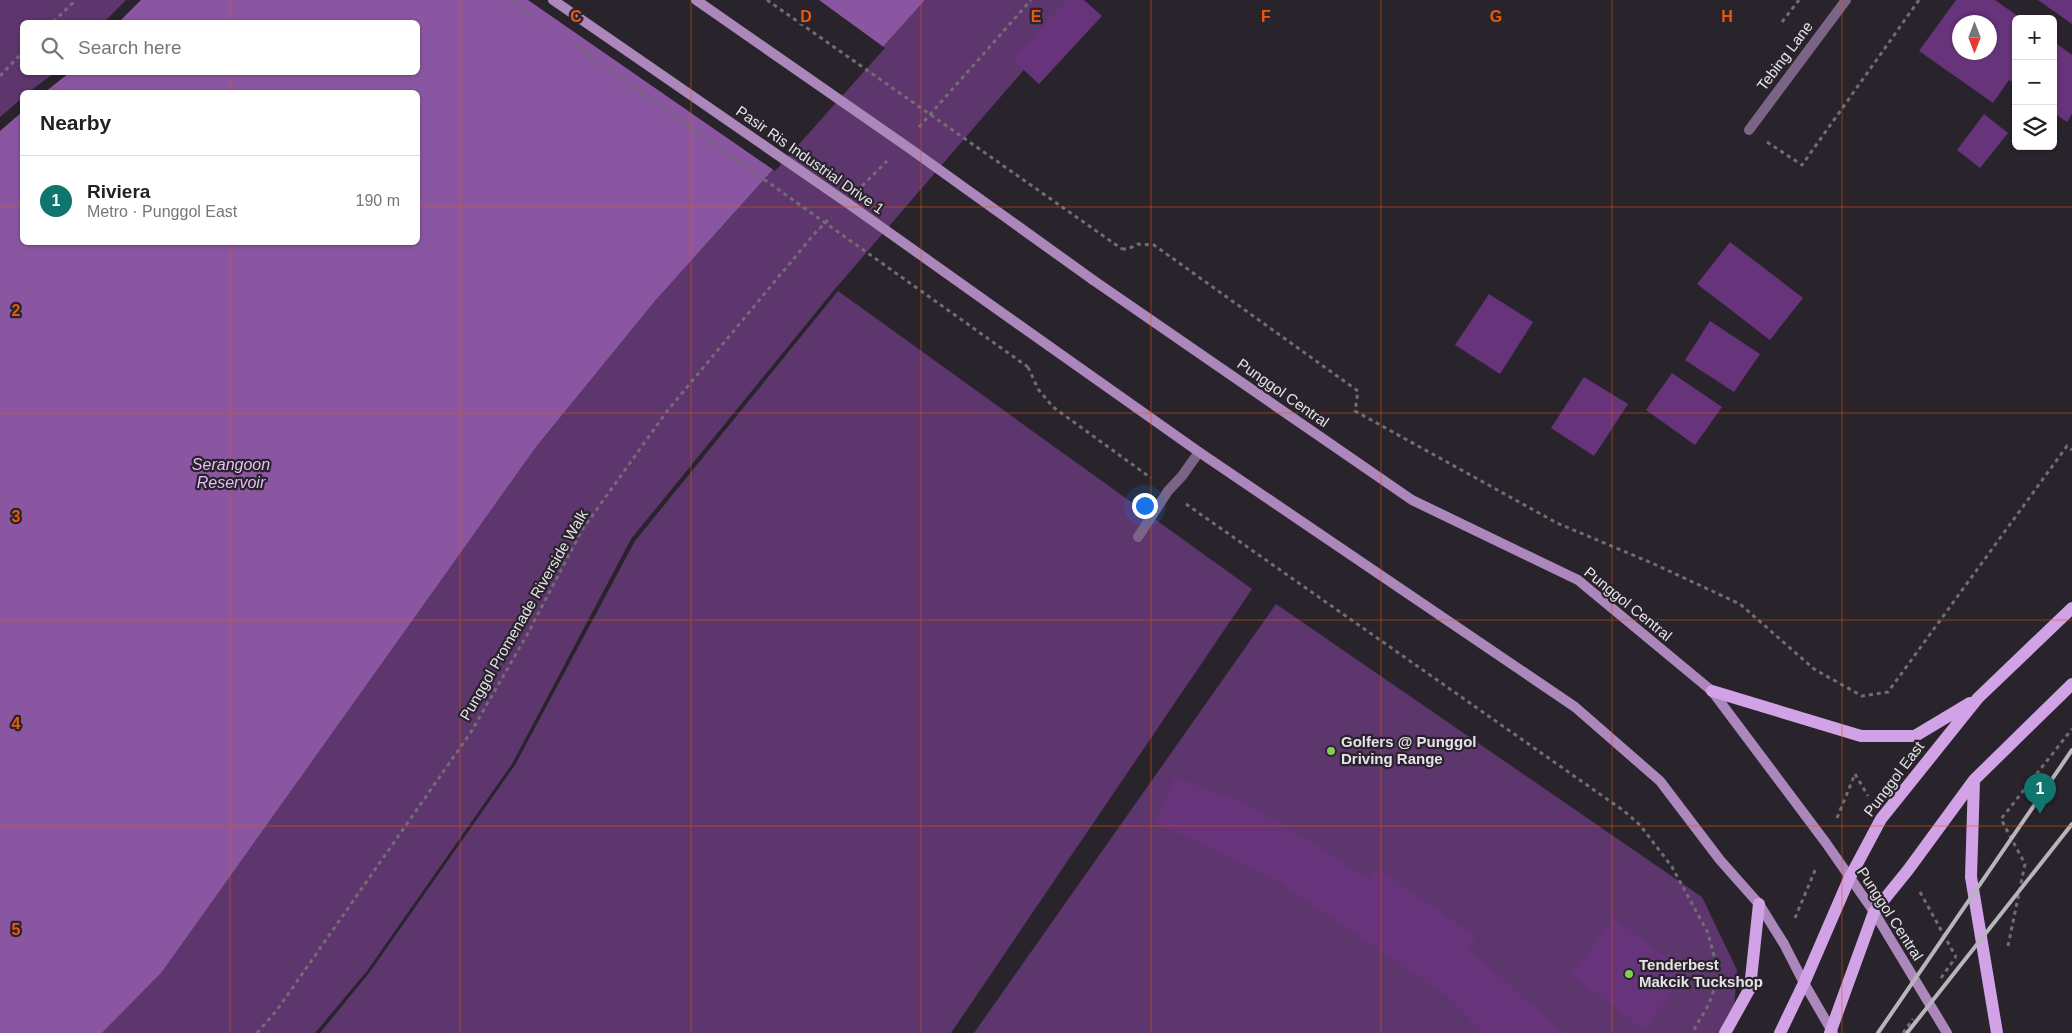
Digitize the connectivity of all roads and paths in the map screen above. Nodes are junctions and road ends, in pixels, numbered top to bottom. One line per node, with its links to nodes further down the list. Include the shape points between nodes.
1 (76, 0): 10 (path)
2 (511, 0): 12 (path, bridge)
3 (553, 0): 22 (main road, Pasir Ris Industrial Drive 1, bridge)
4 (696, 0): 27 (main road, Punggol Central, bridge, via 1412,500 1578,580)
5 (767, 0): 21 (path, bridge, via 1122,249 1138,244 1154,245 1358,391 1355,410 1557,523 1740,604 1814,669 1862,696 1888,692 2067,446)
6 (1031, 0): 16 (path)
7 (1798, 0): 11 (path)
8 (1846, 0): 17 (street, Tebing Lane)
9 (1919, 0): 17 (path, via 1802,165)
10 (55, 20)
11 (1782, 22)
12 (543, 23)
13 (567, 40): 23 (path, bridge, via 1028,367 1038,389 1052,407)
14 (20, 55): 15 (path)
15 (0, 76)
16 (918, 130)
17 (1749, 130)
18 (892, 156): 19 (path)
19 (858, 190)
20 (833, 215): 40 (path, Punggol Promenade Riverside Walk, via 668,410 582,530 471,732 277,1010)
21 (2072, 450)
22 (1199, 452): 23 (street); 34 (main road, via 1575,707 1660,781 1720,860)
23 (1168, 491): 24 (street); 41 (path, via 1640,825 1672,867 1708,933 1719,975 1709,1004)
24 (1138, 537)
25 (2072, 608): 28 (main road, Punggol East)
26 (2072, 684): 31 (main road)
27 (1712, 691): 28 (main road, via 1860,736 1916,736); 32 (main road, Punggol Central)
28 (1978, 698): 33 (main road, Punggol East, via 1881,819)
29 (2072, 729): 37 (path, via 2001,819 2025,864)
30 (1856, 774): 32 (path)
31 (1974, 780): 35 (main road); 45 (main road, via 1972,877)
32 (1826, 843): 33 (main road, Punggol Central); 36 (path)
33 (1849, 879): 35 (main road, Punggol Central); 38 (main road, Punggol East)
34 (1759, 904): 36 (main road); 42 (main road, via 1750,988)
35 (1874, 912): 39 (main road); 44 (main road, Punggol Central)
36 (1784, 944): 38 (main road)
37 (2008, 947)
38 (1804, 983): 39 (main road); 43 (main road, Punggol East)
39 (1832, 1032)
40 (257, 1033)
41 (1692, 1033)
42 (1725, 1033)
43 (1780, 1033)
44 (1947, 1033)
45 (1998, 1033)

